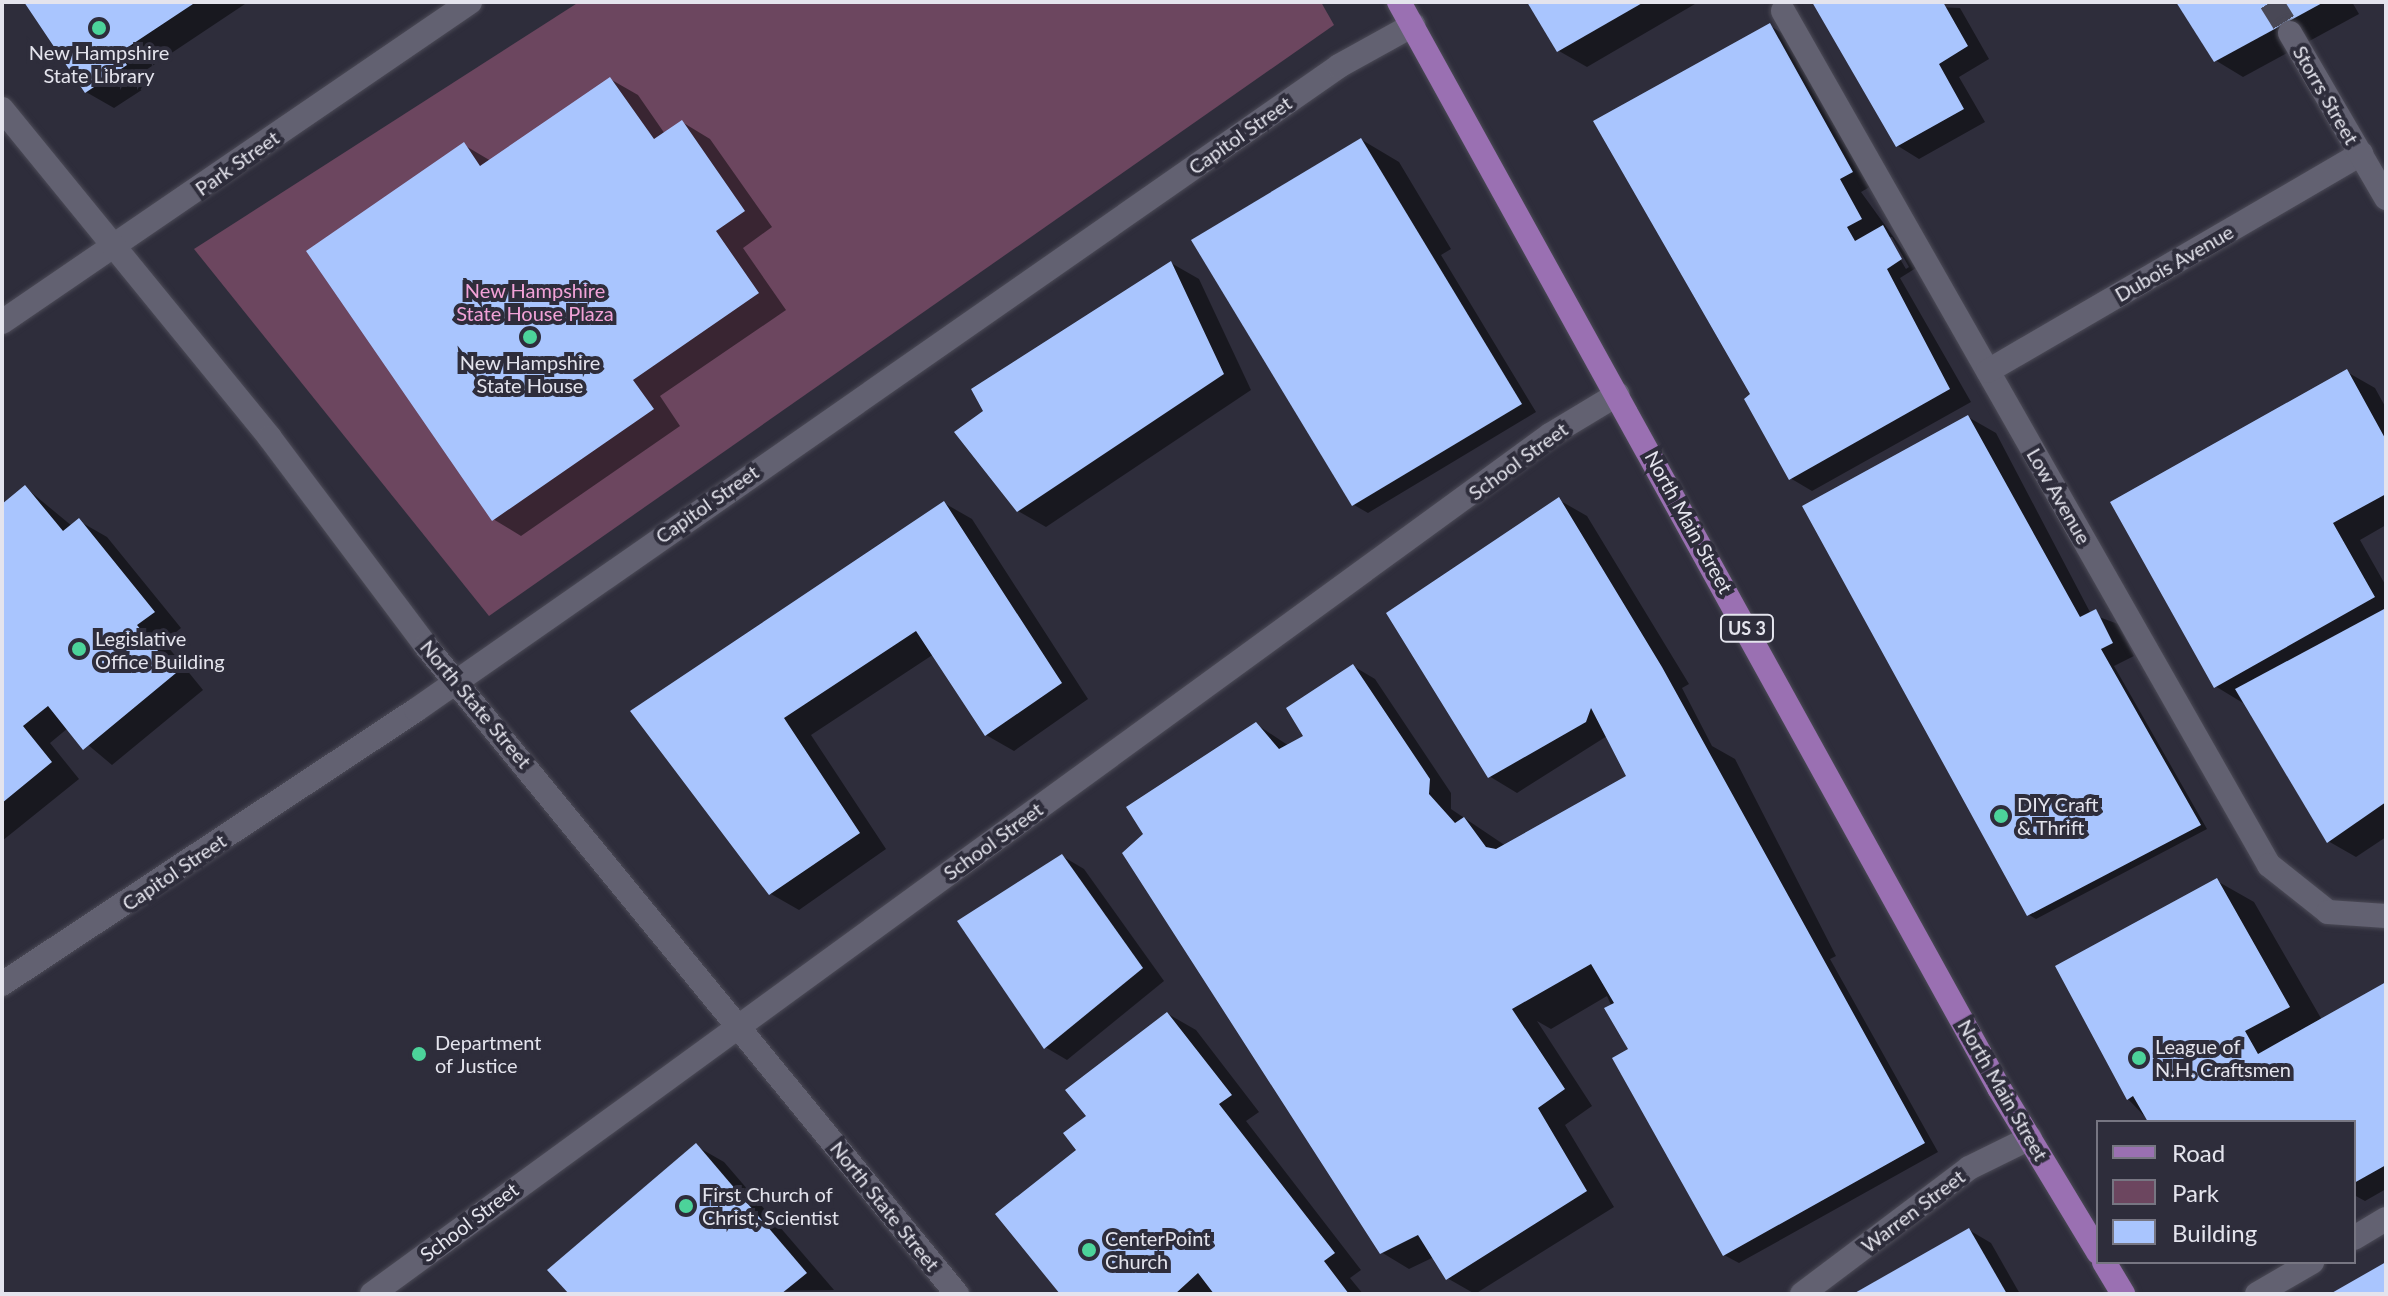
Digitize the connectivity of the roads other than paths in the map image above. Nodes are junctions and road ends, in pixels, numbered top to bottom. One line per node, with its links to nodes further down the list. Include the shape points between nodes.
1 (470, 2): 9 (street, Park Street)
2 (1399, 2): 4 (main road, North Main Street / US 3)
3 (1783, 11): 11 (street, Low Avenue)
4 (1413, 25): 12 (main road, North Main Street / US 3); 13 (street, Capitol Street, via 1322,77)
5 (2290, 33): 7 (street, Storrs Street)
6 (2, 109): 9 (street, North State Street)
7 (2361, 154): 8 (street, Storrs Street); 11 (street, Dubois Avenue)
8 (2386, 198)
9 (113, 243): 10 (street, Park Street); 13 (street, North State Street)
10 (2, 322)
11 (1988, 371): 14 (street, Low Avenue, via 2269,865 2328,912)
12 (1618, 394): 16 (street, School Street, via 1550,435); 17 (main road, North Main Street / US 3)
13 (456, 682): 15 (street, Capitol Street); 16 (street, North State Street)
14 (2386, 916)
15 (2, 984)
16 (736, 1023): 23 (street, School Street); 24 (street, North State Street)
17 (2030, 1138): 20 (main road, North Main Street / US 3); 25 (street, Warren Street, via 1969,1168)
18 (2386, 1219): 19 (street)
19 (2356, 1237)
20 (2096, 1249)
21 (2105, 1264): 26 (main road)
22 (2309, 1264): 27 (street)
23 (372, 1294)
24 (957, 1294)
25 (1802, 1294)
26 (2123, 1294)
27 (2257, 1294)

